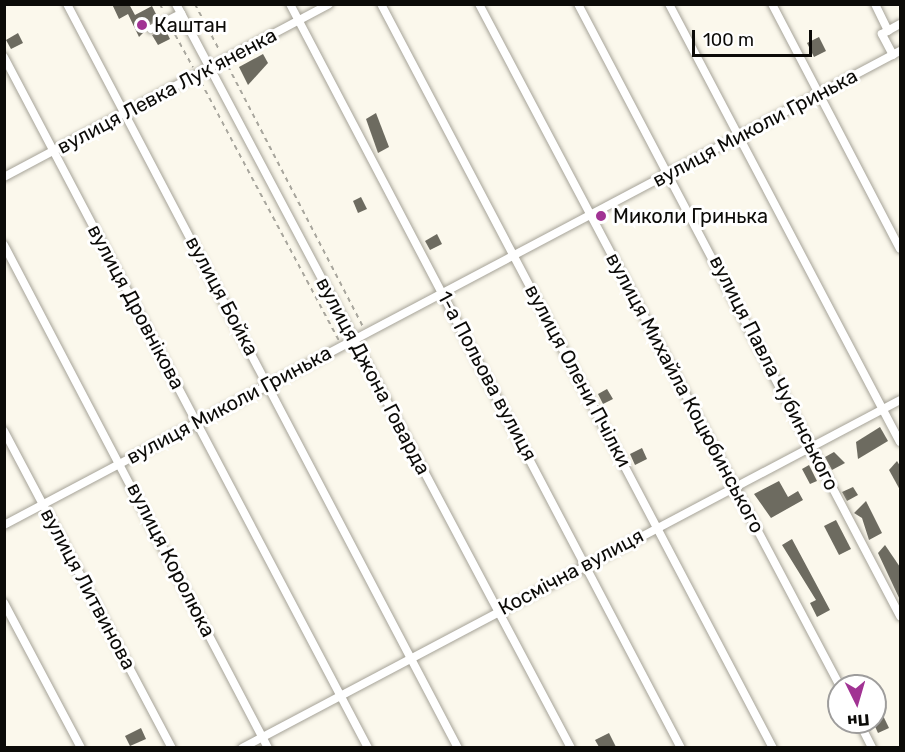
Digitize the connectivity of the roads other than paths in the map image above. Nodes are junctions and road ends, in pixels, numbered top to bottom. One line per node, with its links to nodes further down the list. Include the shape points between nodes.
1 (67, 4): 20 (street, вулиця Бойка)
2 (176, 4): 11 (street, вулиця Джона Говарда)
3 (290, 4): 12 (street, 1-а Польова вулиця)
4 (329, 4): 12 (street, вулиця Левка Лук'яненка)
5 (381, 4): 28 (street, вулиця Олени Пчілки)
6 (479, 4): 25 (street, вулиця Михайла Коцюбинського)
7 (578, 4): 23 (street, вулиця Павла Чубинського)
8 (669, 4): 21 (street)
9 (772, 4): 19 (street)
10 (874, 4): 15 (street)
11 (181, 14): 14 (street); 18 (street, вулиця Джона Говарда)
12 (299, 20): 18 (street, вулиця Левка Лук'яненка); 29 (street, 1-а Польова вулиця)
13 (900, 24): 15 (street)
14 (151, 29)
15 (888, 31): 16 (street, via 882,34)
16 (897, 53): 19 (street, вулиця Миколи Гринька)
17 (4, 57): 22 (street, вулиця Дровнікова)
18 (209, 67): 20 (street, вулиця Левка Лук'яненка); 30 (street, вулиця Джона Говарда)
19 (819, 95): 21 (street, вулиця Миколи Гринька); 27 (street)
20 (124, 113): 22 (street, вулиця Левка Лук'яненка); 31 (street, вулиця Бойка)
21 (739, 136): 23 (street, вулиця Миколи Гринька); 33 (street)
22 (54, 151): 24 (street, вулиця Левка Лук'яненка); 34 (street, вулиця Дровнікова)
23 (669, 174): 25 (street, вулиця Миколи Гринька); 37 (street, вулиця Павла Чубинського)
24 (4, 177)
25 (590, 213): 28 (street, вулиця Миколи Гринька); 39 (street, вулиця Михайла Коцюбинського)
26 (4, 245): 38 (street, вулиця Королюка)
27 (900, 249)
28 (513, 253): 29 (street, вулиця Миколи Гринька); 42 (street, вулиця Олени Пчілки)
29 (443, 292): 30 (street, вулиця Миколи Гринька); 43 (street, 1-а Польова вулиця)
30 (353, 339): 31 (street, вулиця Миколи Гринька); 45 (street, вулиця Джона Говарда)
31 (269, 384): 34 (street, вулиця Миколи Гринька); 47 (street, вулиця Бойка)
32 (900, 400): 33 (street, Космічна вулиця)
33 (883, 409): 36 (street); 37 (street, Космічна вулиця)
34 (196, 422): 38 (street, вулиця Миколи Гринька); 49 (street, вулиця Дровнікова)
35 (4, 431): 40 (street, вулиця Литвинова)
36 (900, 442)
37 (812, 446): 39 (street, Космічна вулиця); 46 (street, вулиця Павла Чубинського)
38 (121, 463): 40 (street, вулиця Миколи Гринька); 50 (street, вулиця Королюка)
39 (735, 488): 42 (street, Космічна вулиця); 48 (street, вулиця Михайла Коцюбинського)
40 (43, 505): 41 (street, вулиця Миколи Гринька); 52 (street, вулиця Литвинова)
41 (4, 525)
42 (658, 526): 43 (street, Космічна вулиця); 59 (street, вулиця Олени Пчілки)
43 (586, 566): 45 (street, Космічна вулиця); 58 (street, 1-а Польова вулиця)
44 (4, 603): 51 (street)
45 (499, 611): 47 (street, Космічна вулиця); 57 (street, вулиця Джона Говарда)
46 (900, 616)
47 (410, 656): 49 (street, Космічна вулиця); 56 (street, вулиця Бойка)
48 (834, 674)
49 (340, 695): 50 (street, Космічна вулиця); 55 (street, вулиця Дровнікова)
50 (263, 737): 53 (street, Космічна вулиця); 54 (street, вулиця Королюка)
51 (81, 747)
52 (172, 747)
53 (242, 747)
54 (268, 747)
55 (368, 747)
56 (458, 747)
57 (572, 747)
58 (681, 747)
59 (773, 747)

